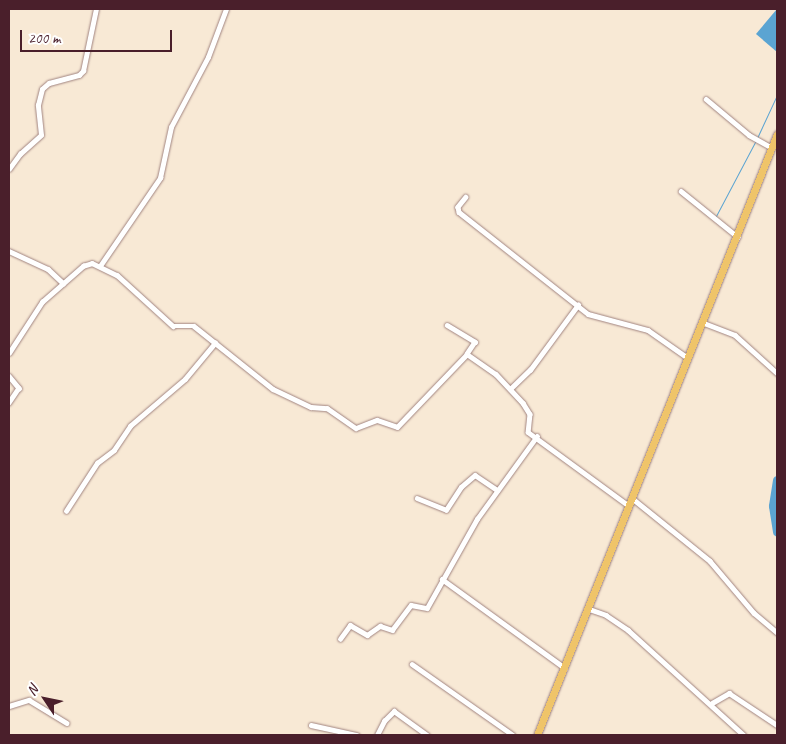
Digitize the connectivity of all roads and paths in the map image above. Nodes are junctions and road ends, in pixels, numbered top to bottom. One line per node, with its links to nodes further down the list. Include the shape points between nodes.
1 (96, 9): 6 (street, via 83,70 79,75 42,89 38,105 41,135)
2 (226, 9): 11 (street, via 208,57 171,127 160,178)
3 (706, 99): 5 (street, via 749,135)
4 (777, 134): 5 (main road)
5 (774, 146): 9 (main road)
6 (9, 169)
7 (681, 191): 9 (street)
8 (466, 197): 13 (street, via 458,206 458,212)
9 (738, 237): 14 (main road)
10 (9, 251): 12 (street, via 48,269)
11 (100, 266): 12 (street, via 92,263 83,266); 16 (street, via 134,288 173,326 192,326)
12 (63, 283): 17 (street, via 32,314)
13 (578, 305): 19 (street, via 588,314 648,330); 22 (street, via 530,370)
14 (704, 323): 19 (main road); 20 (street, via 735,335)
15 (446, 325): 18 (street, via 476,342)
16 (215, 343): 18 (street, via 273,389 311,407 327,408 360,428 377,420 397,428); 29 (street, via 185,379 130,426 114,450 94,467)
17 (9, 353)
18 (467, 354): 22 (street)
19 (689, 358): 27 (main road)
20 (777, 373)
21 (9, 376): 23 (street, via 19,388)
22 (510, 388): 24 (street, via 530,414 526,428)
23 (9, 403)
24 (537, 436): 25 (street); 28 (street)
25 (497, 490): 26 (street, via 475,474 461,487 446,510); 30 (street)
26 (417, 498)
27 (632, 498): 28 (main road); 32 (street, via 710,561 754,613)
28 (629, 506): 31 (main road)
29 (66, 511)
30 (442, 579): 33 (street, via 427,608 411,605 392,630 380,626 367,635 351,625); 35 (street)
31 (588, 609): 35 (main road); 36 (street, via 606,615 628,630)
32 (777, 632)
33 (340, 639)
34 (412, 664): 44 (street)
35 (565, 668): 45 (main road)
36 (712, 703): 40 (street, via 729,694); 46 (street)
37 (9, 706): 38 (street, via 27,699)
38 (67, 724)
39 (311, 725): 41 (street)
40 (777, 725)
41 (357, 735)
42 (377, 735): 43 (street, via 384,720 394,711)
43 (427, 735)
44 (513, 735)
45 (537, 735)
46 (744, 735)

